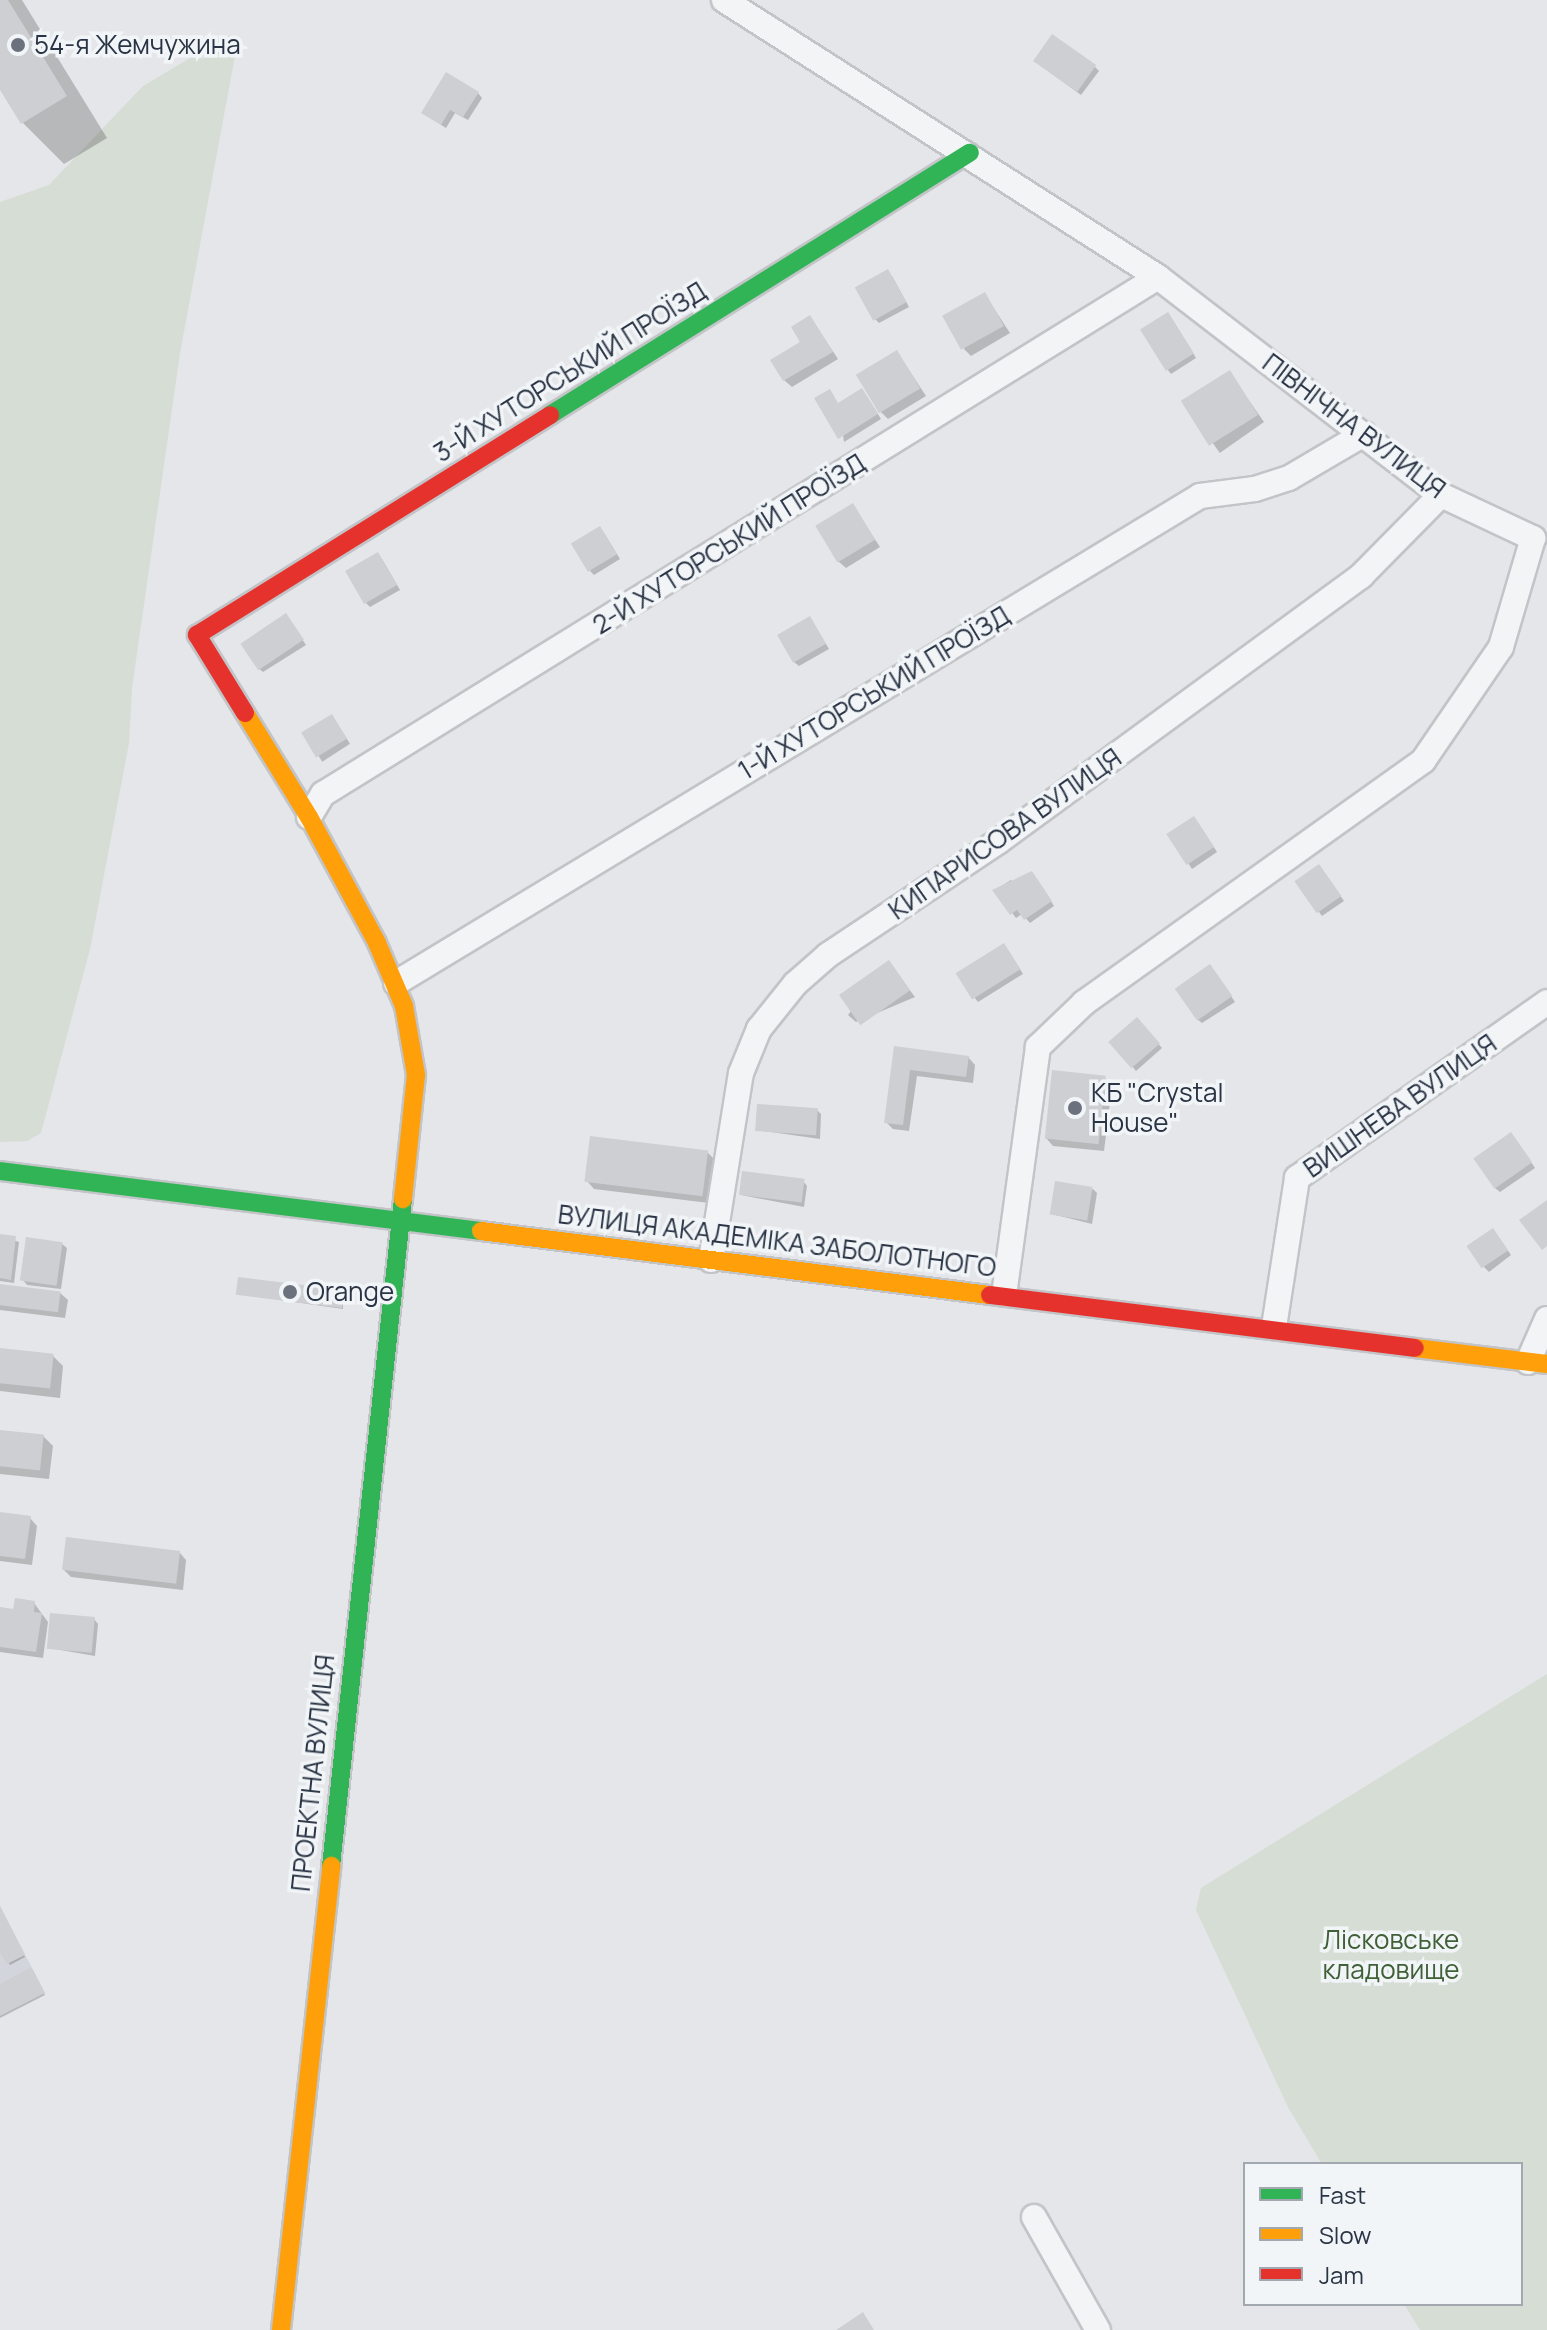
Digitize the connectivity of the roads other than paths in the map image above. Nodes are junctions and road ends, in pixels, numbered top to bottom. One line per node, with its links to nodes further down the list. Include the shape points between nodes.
1 (724, 0): 2 (street, ПІВНІЧНА ВУЛИЦЯ)
2 (970, 153): 3 (street, ПІВНІЧНА ВУЛИЦЯ); 6 (street, 3-Й ХУТОРСЬКИЙ ПРОЇЗД)
3 (1158, 277): 4 (street, ПІВНІЧНА ВУЛИЦЯ); 7 (street, 2-Й ХУТОРСЬКИЙ ПРОЇЗД, via 323,794)
4 (1364, 434): 5 (street, ПІВНІЧНА ВУЛИЦЯ); 8 (street, 1-Й ХУТОРСЬКИЙ ПРОЇЗД, via 1289,478 1255,489 1200,496)
5 (1441, 495): 12 (street, КИПАРИСОВА ВУЛИЦЯ, via 1361,576 1011,833 828,955 795,984 759,1029 741,1073); 13 (street, ПІВНІЧНА ВУЛИЦЯ, via 1533,538 1501,647 1423,761 1084,1003 1038,1047)
6 (197, 635): 7 (street, ПРОЕКТНА ВУЛИЦЯ)
7 (309, 817): 8 (street, ПРОЕКТНА ВУЛИЦЯ)
8 (396, 983): 11 (street, ПРОЕКТНА ВУЛИЦЯ, via 416,1075)
9 (1547, 1002): 15 (street, ВИШНЕВА ВУЛИЦЯ, via 1297,1178)
10 (0, 1171): 11 (street, ВУЛИЦЯ АКАДЕМІКА ЗАБОЛОТНОГО)
11 (400, 1221): 12 (street, ВУЛИЦЯ АКАДЕМІКА ЗАБОЛОТНОГО); 18 (street, ПРОЕКТНА ВУЛИЦЯ)
12 (711, 1260): 13 (street, ВУЛИЦЯ АКАДЕМІКА ЗАБОЛОТНОГО)
13 (1004, 1294): 15 (street, ВУЛИЦЯ АКАДЕМІКА ЗАБОЛОТНОГО)
14 (1547, 1319): 16 (street)
15 (1274, 1327): 16 (street, ВУЛИЦЯ АКАДЕМІКА ЗАБОЛОТНОГО)
16 (1537, 1363)
17 (1034, 2217): 19 (street)
18 (281, 2330)
19 (1098, 2330)

